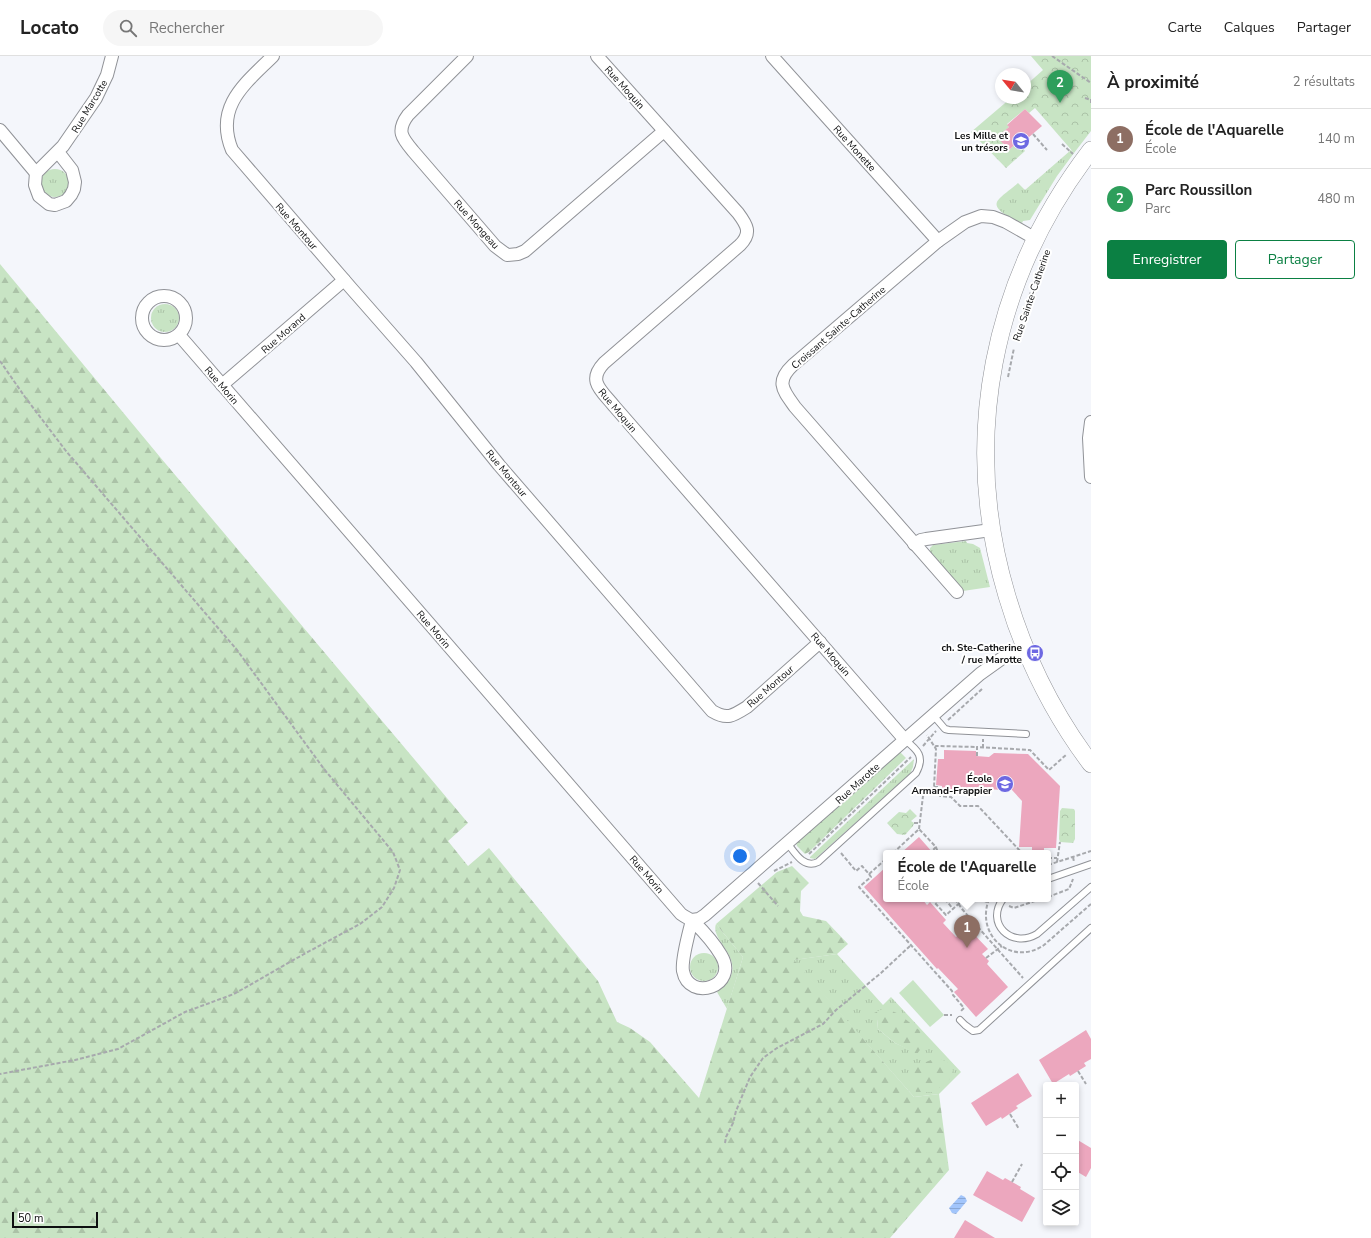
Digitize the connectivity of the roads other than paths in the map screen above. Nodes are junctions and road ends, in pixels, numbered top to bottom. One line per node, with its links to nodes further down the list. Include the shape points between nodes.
1 (112, 56): 9 (street, Rue Marcotte, via 100,91)
2 (273, 56): 13 (street, Rue Montour, via 238,91 230,106 226,125 228,141 236,156)
3 (467, 56): 7 (street, Rue Mongeau, via 408,115 401,127 401,133 413,152 489,239 507,255 525,251)
4 (597, 56): 7 (street, Rue Moquin)
5 (772, 56): 12 (street, Rue Monette)
6 (0, 130): 10 (street)
7 (664, 131): 22 (street, Rue Moquin, via 738,213 748,230 747,236 717,266 604,363 596,373 597,385)
8 (1091, 150): 11 (street, Rue Sainte-Catherine, via 1063,190)
9 (58, 152): 10 (street, Rue Marcotte); 10 (street, via 74,174 74,189 66,201 55,205 49,204 39,196 34,185)
10 (36, 173)
11 (1036, 238): 12 (street, Croissant Sainte-Catherine, via 987,216 965,222); 19 (street, Rue Sainte-Catherine, via 1017,282 1005,319 990,392 985,442)
12 (938, 241): 20 (street, Croissant Sainte-Catherine, via 793,365 782,381 782,386 795,407)
13 (344, 280): 15 (street, Rue Morand); 22 (street, Rue Montour, via 438,388 499,465 712,711 720,716 737,714)
14 (179, 335): 15 (street, Rue Morin)
15 (222, 385): 33 (street, Rue Morin, via 681,914)
16 (1091, 422): 17 (street)
17 (1090, 438): 18 (street)
18 (1091, 477)
19 (991, 530): 20 (street, via 926,539); 23 (street, Rue Sainte-Catherine, via 1004,587)
20 (914, 544): 21 (street, Croissant Sainte-Catherine)
21 (957, 592)
22 (820, 642): 26 (street, Rue Moquin)
23 (1024, 648): 24 (street, Rue Marotte, via 1008,654 987,669); 27 (street, Rue Sainte-Catherine, via 1053,707)
24 (933, 715): 25 (lane, via 949,730); 26 (street, Rue Marotte)
25 (1026, 734)
26 (906, 740): 28 (street, Rue Marotte); 28 (lane, via 916,748 919,755 916,773 818,862 806,863)
27 (1091, 764)
28 (788, 844): 33 (street, Rue Marotte, via 705,915)
29 (1091, 864): 30 (lane)
30 (1051, 878)
31 (1091, 887): 32 (lane, via 1037,934 1026,939 1008,935 999,925 998,910)
32 (1002, 902)
33 (692, 920): 33 (street, Rue Morin, via 683,971 693,986 705,988 721,980 725,973 725,964 722,955)
34 (1091, 928): 35 (lane, via 978,1030 973,1031)
35 (960, 1020)

